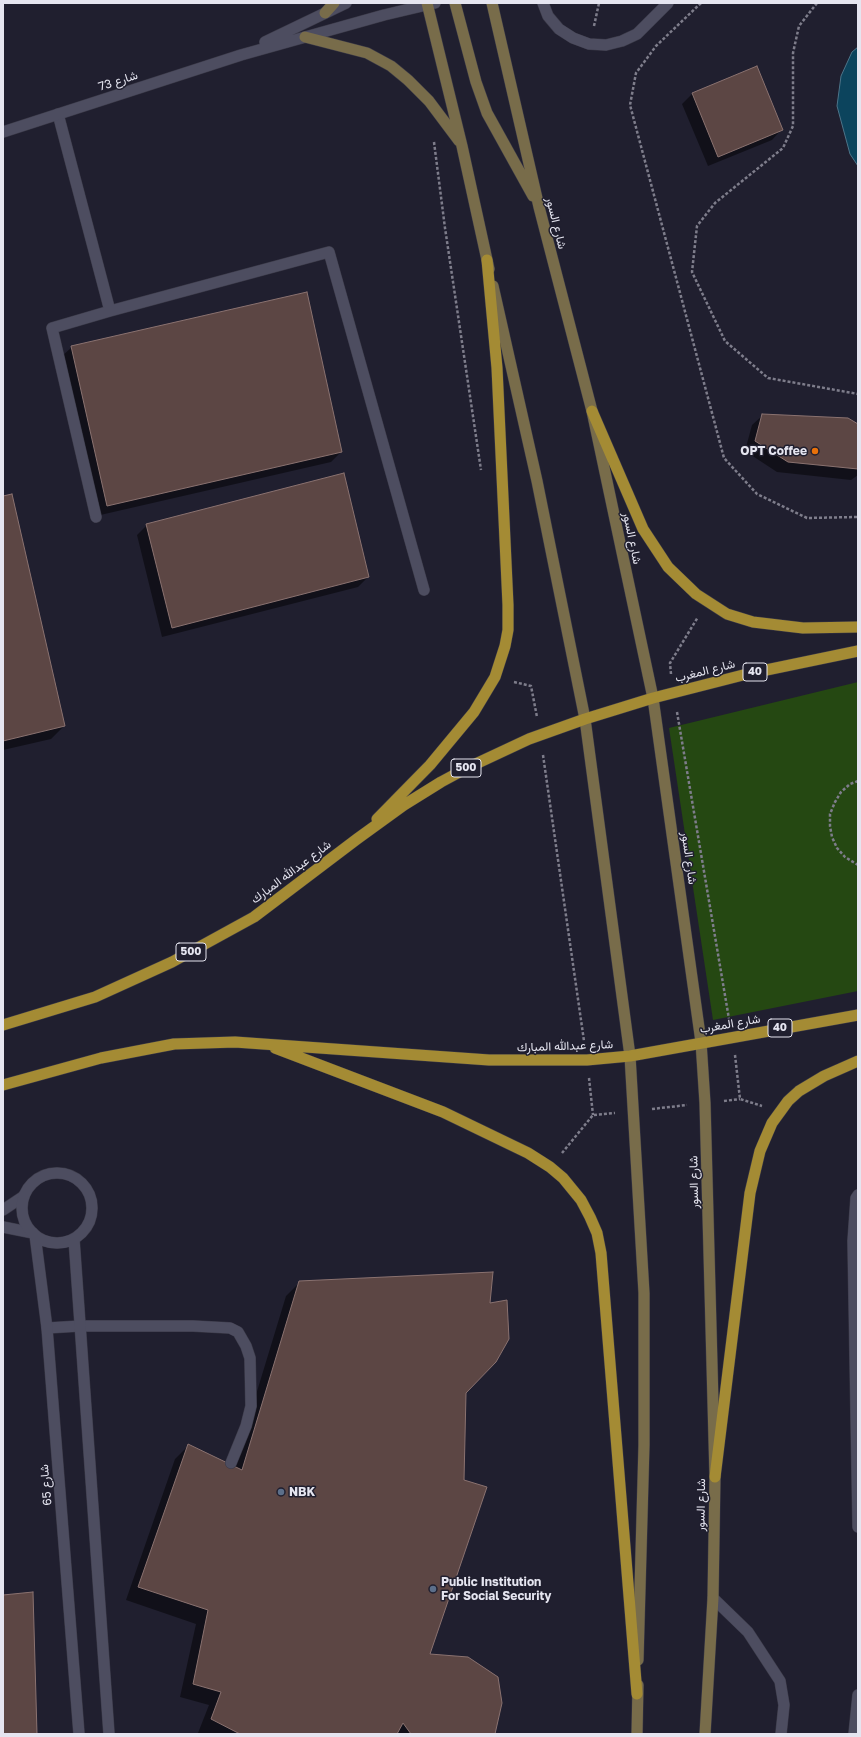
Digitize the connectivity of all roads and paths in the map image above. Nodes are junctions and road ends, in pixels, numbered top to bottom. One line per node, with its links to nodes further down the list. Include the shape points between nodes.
1 (334, 3): 10 (main road)
2 (346, 3): 10 (street, شارع 73)
3 (455, 3): 17 (main road, via 487,113)
4 (492, 3): 17 (main road, شارع السور)
5 (542, 3): 6 (street, via 548,16 573,38 589,44 606,45 637,34)
6 (668, 3)
7 (701, 3): 24 (path, via 656,46 636,73 630,105 724,458 757,494 807,518)
8 (817, 3): 20 (path, via 799,26 793,53 793,126 783,148 715,203 697,226 692,272 725,341 768,378)
9 (430, 4): 11 (street, شارع 73, via 384,14); 16 (main road)
10 (325, 13): 12 (street, شارع 73)
11 (305, 37): 12 (street, شارع 73); 16 (main road, via 367,53 391,66 429,102)
12 (241, 54): 13 (street, شارع 73)
13 (58, 114): 14 (street, شارع 73); 19 (street)
14 (3, 132)
15 (433, 135): 22 (path)
16 (462, 146): 18 (main road)
17 (539, 207): 21 (main road, شارع السور)
18 (487, 260): 29 (main road, via 497,368 508,605 508,630 501,664); 32 (main road, via 537,481)
19 (110, 311): 23 (street, via 52,328); 25 (street, via 329,252)
20 (858, 394)
21 (592, 411): 26 (main road, via 630,500 653,546 683,583); 31 (main road, شارع السور)
22 (482, 476)
23 (96, 517)
24 (858, 517)
25 (424, 590)
26 (706, 602): 27 (main road, via 727,614 753,622 803,628); 30 (path, via 670,663)
27 (858, 627)
28 (858, 651): 30 (main road, شارع المغرب / 40, via 747,674)
29 (495, 677): 33 (path, via 531,686); 35 (main road, via 474,712 434,759)
30 (673, 693): 31 (main road, شارع المغرب / 40); 39 (path)
31 (653, 698): 32 (main road, شارع المغرب / 40); 40 (main road, شارع السور)
32 (585, 719): 33 (main road, شارع عبدالله المبارك / 500); 42 (main road)
33 (540, 735): 35 (main road, شارع عبدالله المبارك / 500, via 501,751 441,782); 43 (path)
34 (858, 781): 36 (path, via 841,792 830,814 830,826 837,848)
35 (357, 839): 38 (main road, شارع عبدالله المبارك / 500, via 254,916 172,962 95,997)
36 (858, 865)
37 (858, 1015): 39 (main road, شارع المغرب / 40)
38 (3, 1025)
39 (732, 1037): 40 (main road, شارع المغرب / 40); 46 (path, via 740,1100)
40 (702, 1042): 42 (main road, شارع المغرب / 40); 57 (main road, شارع السور)
41 (264, 1044): 43 (main road, شارع عبدالله المبارك, via 489,1060); 45 (main road, شارع عبدالله المبارك, via 198,1042 152,1047); 60 (main road, via 443,1112 528,1153 550,1167 581,1200 597,1233 601,1253)
42 (630, 1056): 43 (main road, شارع عبدالله المبارك); 60 (main road, via 644,1293 644,1445)
43 (587, 1060): 47 (path)
44 (858, 1061): 46 (main road, via 808,1084)
45 (3, 1084)
46 (780, 1111): 57 (main road, via 768,1129 750,1193)
47 (593, 1115)
48 (858, 1195): 58 (street, via 853,1241)
49 (24, 1196): 50 (street); 52 (street, via 24,1216); 53 (street, via 38,1179 48,1174 65,1174 80,1182 89,1196 92,1212 83,1232)
50 (3, 1210)
51 (3, 1228): 52 (street)
52 (34, 1234): 53 (street, via 54,1243); 55 (street, شارع 65)
53 (74, 1239): 54 (street)
54 (80, 1326): 55 (street); 56 (street, via 193,1326 230,1328 238,1332 250,1358 251,1406); 63 (street)
55 (47, 1328): 62 (street, شارع 65)
56 (231, 1463)
57 (715, 1477): 59 (main road, شارع السور)
58 (858, 1527)
59 (713, 1598): 65 (main road, شارع السور); 66 (street, via 748,1632 780,1681 784,1705)
60 (637, 1694): 64 (main road)
61 (858, 1696): 67 (street)
62 (79, 1734)
63 (109, 1734)
64 (637, 1734)
65 (705, 1734)
66 (782, 1734)
67 (854, 1734)

